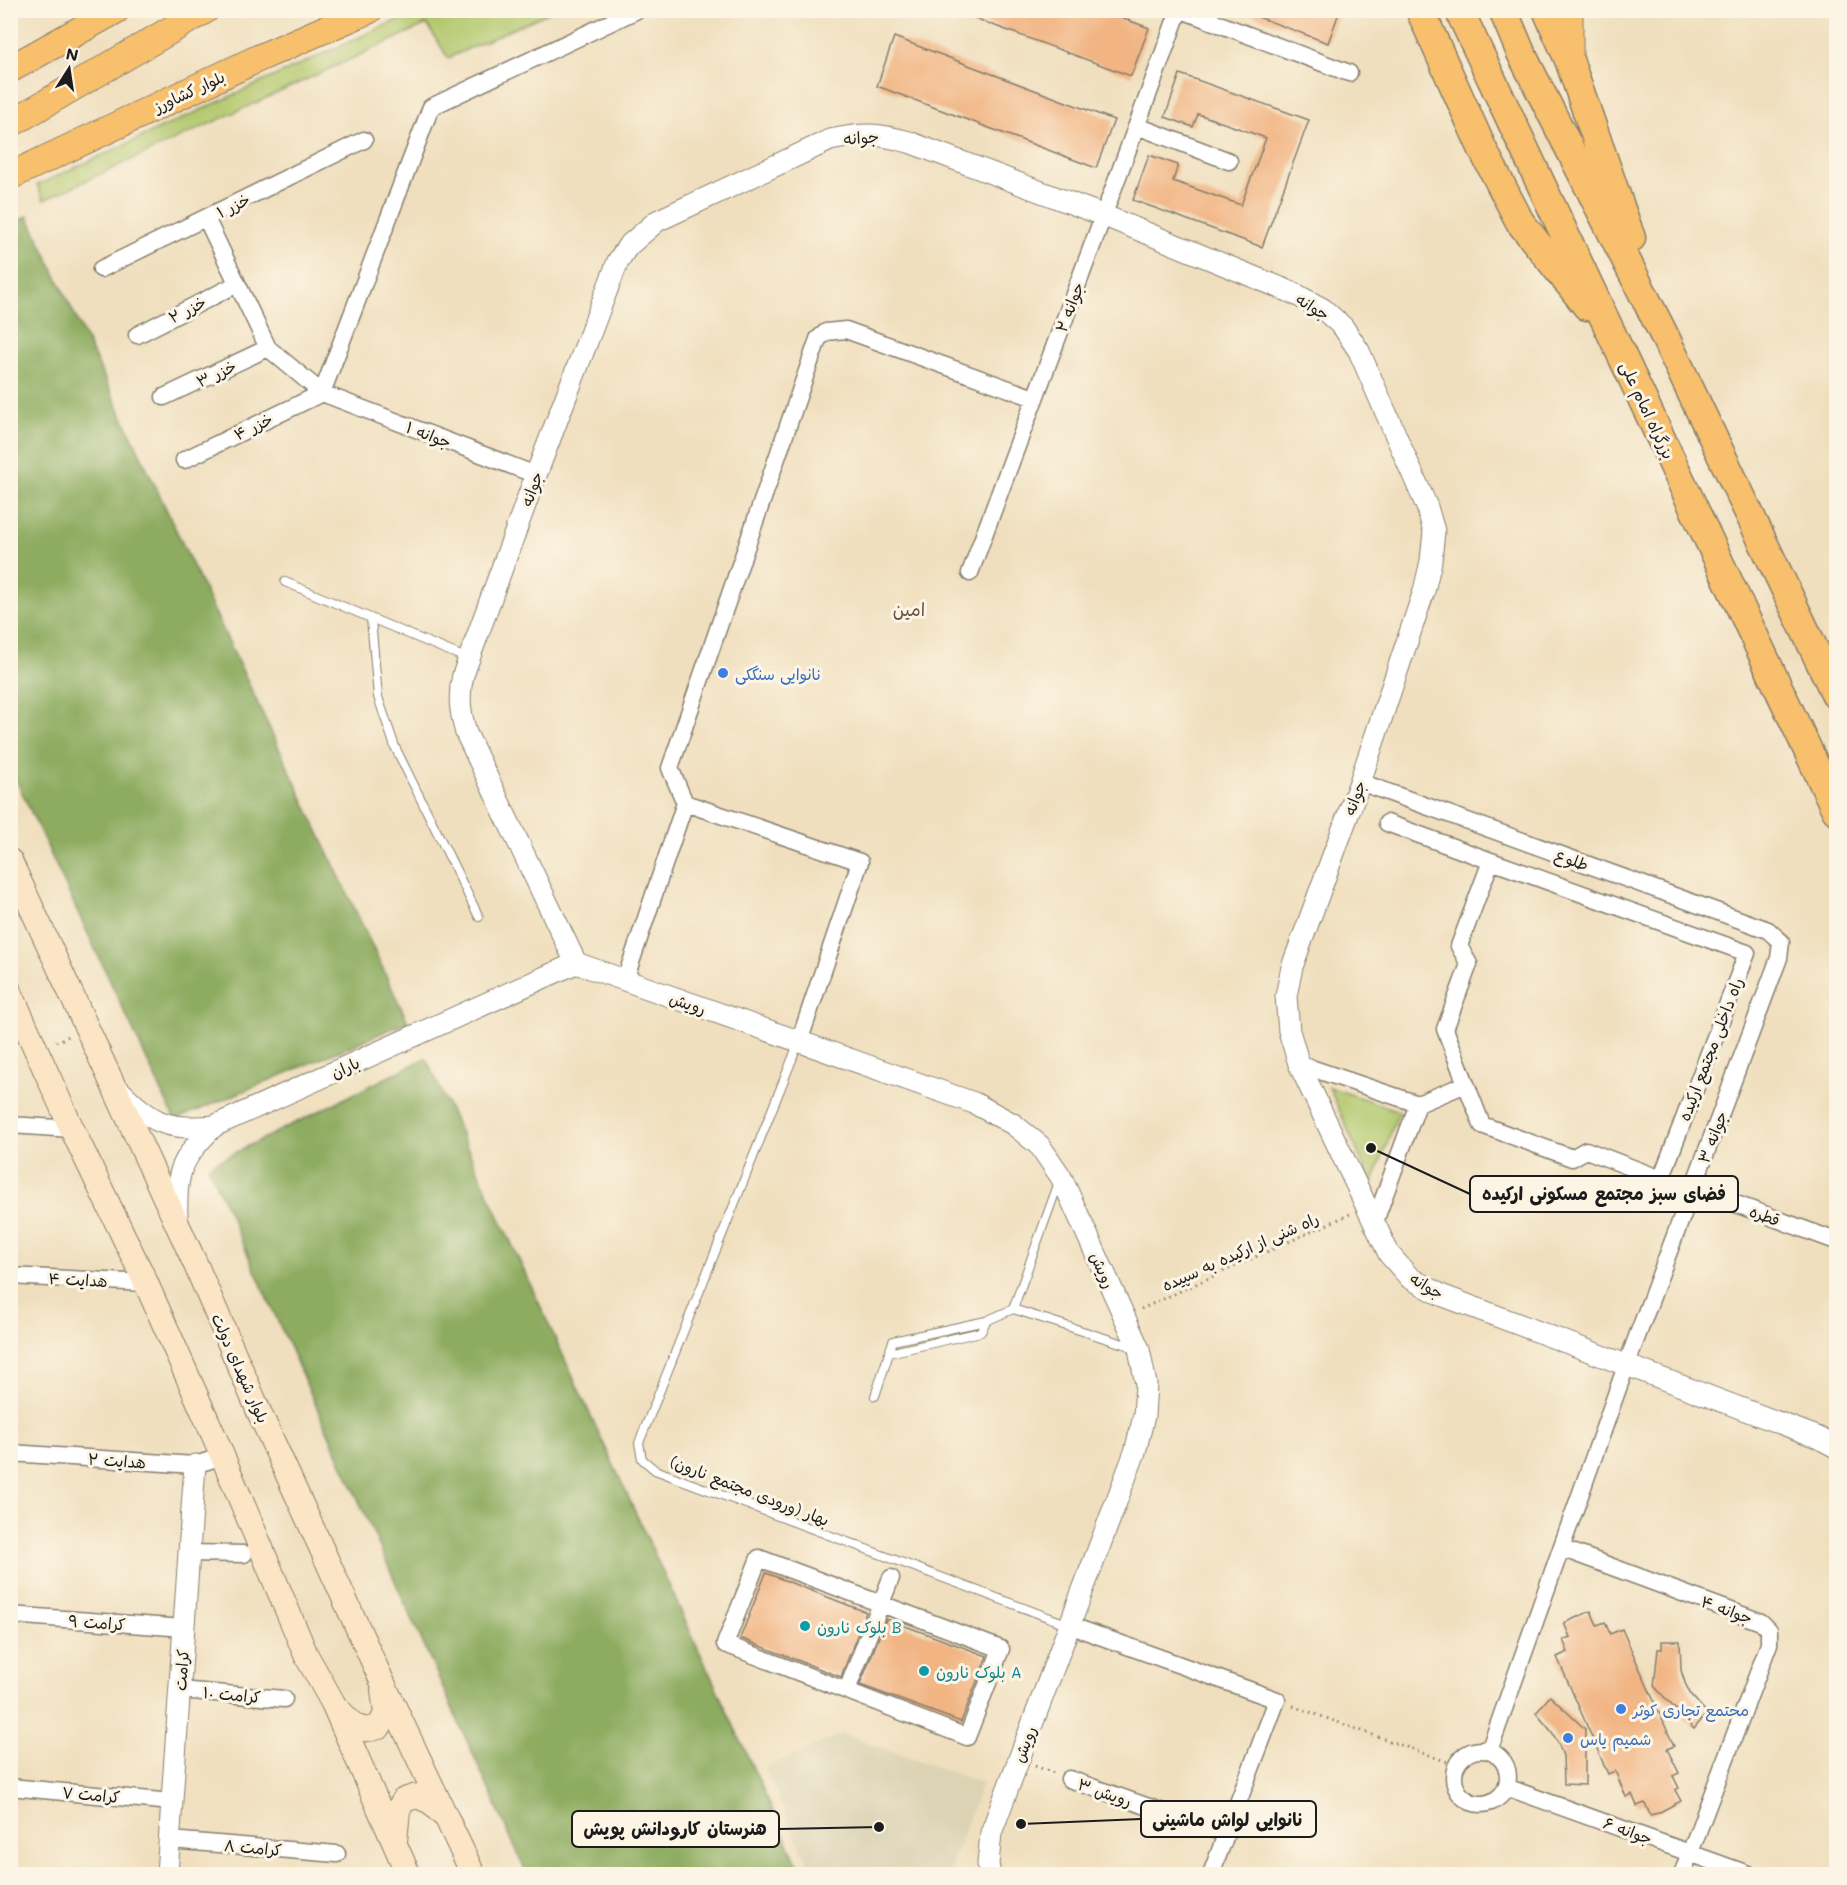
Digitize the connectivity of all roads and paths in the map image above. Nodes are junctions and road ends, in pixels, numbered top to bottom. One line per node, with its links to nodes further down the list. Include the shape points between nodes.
1 (116, 10): 14 (main road)
2 (205, 10): 16 (main road)
3 (330, 10): 12 (main road)
4 (369, 10): 12 (main road, بلوار کشاورز)
5 (637, 10): 29 (street, via 431,107)
6 (1181, 10): 15 (street); 17 (street, جوانه ۲)
7 (1420, 10): 28 (highway, via 1520,222)
8 (1459, 10): 28 (highway, بزرگراه امام علی)
9 (1503, 10): 25 (highway)
10 (1547, 10): 13 (highway)
11 (1569, 10): 13 (main road)
12 (259, 58): 20 (main road, بلوار کشاورز)
13 (1569, 60): 25 (highway)
14 (10, 69)
15 (1349, 73)
16 (10, 124)
17 (1137, 126): 19 (street); 21 (street, جوانه ۲)
18 (364, 140): 22 (street, خزر ۱)
19 (1229, 161)
20 (10, 176)
21 (1105, 216): 31 (street, جوانه ۲); 33 (street, جوانه, via 909,142 880,134 830,140 657,221 628,246 618,261); 39 (street, جوانه, via 1293,293 1323,309 1343,327 1359,351 1434,531 1424,591)
22 (206, 218): 23 (street, خزر ۱); 24 (street)
23 (101, 269)
24 (237, 284): 26 (street, خزر ۲); 27 (street)
25 (1662, 331): 38 (highway)
26 (137, 335)
27 (268, 348): 29 (street, جوانه ۱); 30 (street, خزر ۳)
28 (1619, 348): 41 (highway, بزرگراه امام علی)
29 (322, 393): 32 (street, خزر ۴); 33 (street, جوانه ۱)
30 (164, 397)
31 (1034, 398): 34 (street, جوانه ۲); 40 (street, via 846,330 826,332 818,339 670,768)
32 (184, 460)
33 (536, 475): 37 (street, جوانه)
34 (970, 573)
35 (285, 582): 36 (lane)
36 (371, 619): 37 (lane); 45 (lane, via 378,698 395,747)
37 (468, 659): 47 (street, جوانه, via 459,692 466,733)
38 (1836, 695)
39 (1360, 782): 46 (street, طلوع, via 1768,930); 53 (street, جوانه, via 1292,967 1286,996 1289,1031)
40 (685, 803): 48 (street); 51 (street, via 860,862)
41 (1836, 810)
42 (1387, 823): 44 (street, راه داخلی مجتمع ارکیده)
43 (10, 861): 55 (main road, بلوار شهدای دولت)
44 (1491, 861): 54 (street, راه داخلی مجتمع ارکیده, via 1459,946 1469,964 1445,1029); 54 (street, راه داخلی مجتمع ارکیده, via 1746,953 1660,1179 1586,1150 1572,1158 1482,1125)
45 (479, 917)
46 (1781, 942): 61 (street, جوانه ۳, via 1779,958)
47 (576, 963): 48 (street, رویش); 58 (street, باران)
48 (625, 980): 51 (street, رویش)
49 (10, 992): 52 (main road)
50 (10, 1024): 52 (street)
51 (799, 1042): 60 (street, رویش, via 974,1103 1013,1124 1041,1146); 79 (lane, بهار (ورودی مجتمع نارون), via 639,1443 642,1459 655,1470)
52 (38, 1051): 59 (main road)
53 (1299, 1064): 56 (street); 62 (street, جوانه)
54 (1466, 1084): 56 (street)
55 (114, 1086): 58 (street, via 141,1112 164,1124 183,1128); 63 (main road, بلوار شهدای دولت)
56 (1418, 1104): 62 (street)
57 (10, 1125): 59 (street)
58 (214, 1126): 63 (street, باران, via 192,1148 182,1165 176,1188)
59 (72, 1129): 66 (main road)
60 (1061, 1177): 67 (lane); 68 (street, رویش)
61 (1693, 1188): 64 (street, قطره); 70 (street, جوانه ۳)
62 (1370, 1216): 68 (path, راه شنی از ارکیده به سپیده); 70 (street, جوانه, via 1389,1254 1410,1278 1442,1295)
63 (177, 1224): 85 (main road, بلوار شهدای دولت)
64 (1836, 1241)
65 (10, 1276): 66 (street, هدایت ۴)
66 (146, 1283): 74 (main road)
67 (1013, 1309): 69 (lane); 71 (lane, via 986,1321 981,1332 889,1353)
68 (1124, 1317): 69 (street, رویش)
69 (1139, 1349): 83 (street, رویش, via 1146,1384 1144,1416 1135,1452)
70 (1626, 1366): 72 (street, جوانه); 76 (street)
71 (874, 1396)
72 (1836, 1447)
73 (10, 1453): 75 (street, هدایت ۲)
74 (222, 1456): 75 (street, هدایت ۲); 90 (main road, via 306,1655)
75 (195, 1465): 77 (street, کرامت)
76 (1561, 1548): 91 (street); 102 (street, جوانه ۴, via 1761,1622 1769,1630 1769,1644)
77 (189, 1553): 78 (street); 84 (street, کرامت)
78 (244, 1554)
79 (898, 1562): 80 (lane); 83 (lane, بهار (ورودی مجتمع نارون))
80 (891, 1578): 81 (street)
81 (881, 1605): 87 (street); 87 (street, via 1001,1649 967,1737); 87 (street, via 759,1558 724,1644)
82 (10, 1615): 84 (street, کرامت ۹)
83 (1069, 1625): 89 (street); 92 (street, رویش)
84 (184, 1628): 86 (street, کرامت)
85 (382, 1681): 90 (main road, via 386,1714 380,1727 368,1731 355,1727); 98 (main road, بلوار شهدای دولت)
86 (180, 1690): 88 (street, کرامت ۱۰); 97 (street, کرامت)
87 (847, 1690)
88 (284, 1699)
89 (1277, 1700): 93 (path); 99 (street)
90 (333, 1703): 101 (main road)
91 (1489, 1751): 93 (street, via 1467,1754); 96 (street, via 1507,1769)
92 (1018, 1760): 94 (path, رویش ۳); 107 (street, رویش, via 991,1833)
93 (1456, 1765): 96 (street, via 1457,1791 1470,1802 1488,1804)
94 (1070, 1779): 99 (street, رویش ۳)
95 (10, 1787): 97 (street, کرامت ۷)
96 (1506, 1787): 102 (street, جوانه ۶)
97 (172, 1802): 100 (street, کرامت)
98 (448, 1820): 101 (main road, via 431,1802 417,1796 404,1800 398,1810); 106 (main road, بلوار شهدای دولت)
99 (1226, 1834): 108 (street)
100 (170, 1840): 103 (street, کرامت ۸); 104 (street, کرامت)
101 (394, 1844): 105 (main road)
102 (1690, 1852): 109 (street, جوانه ۴); 110 (street, جوانه ۶)
103 (337, 1854)
104 (167, 1875)
105 (408, 1875)
106 (473, 1875)
107 (990, 1875)
108 (1211, 1875)
109 (1682, 1875)
110 (1748, 1875)

